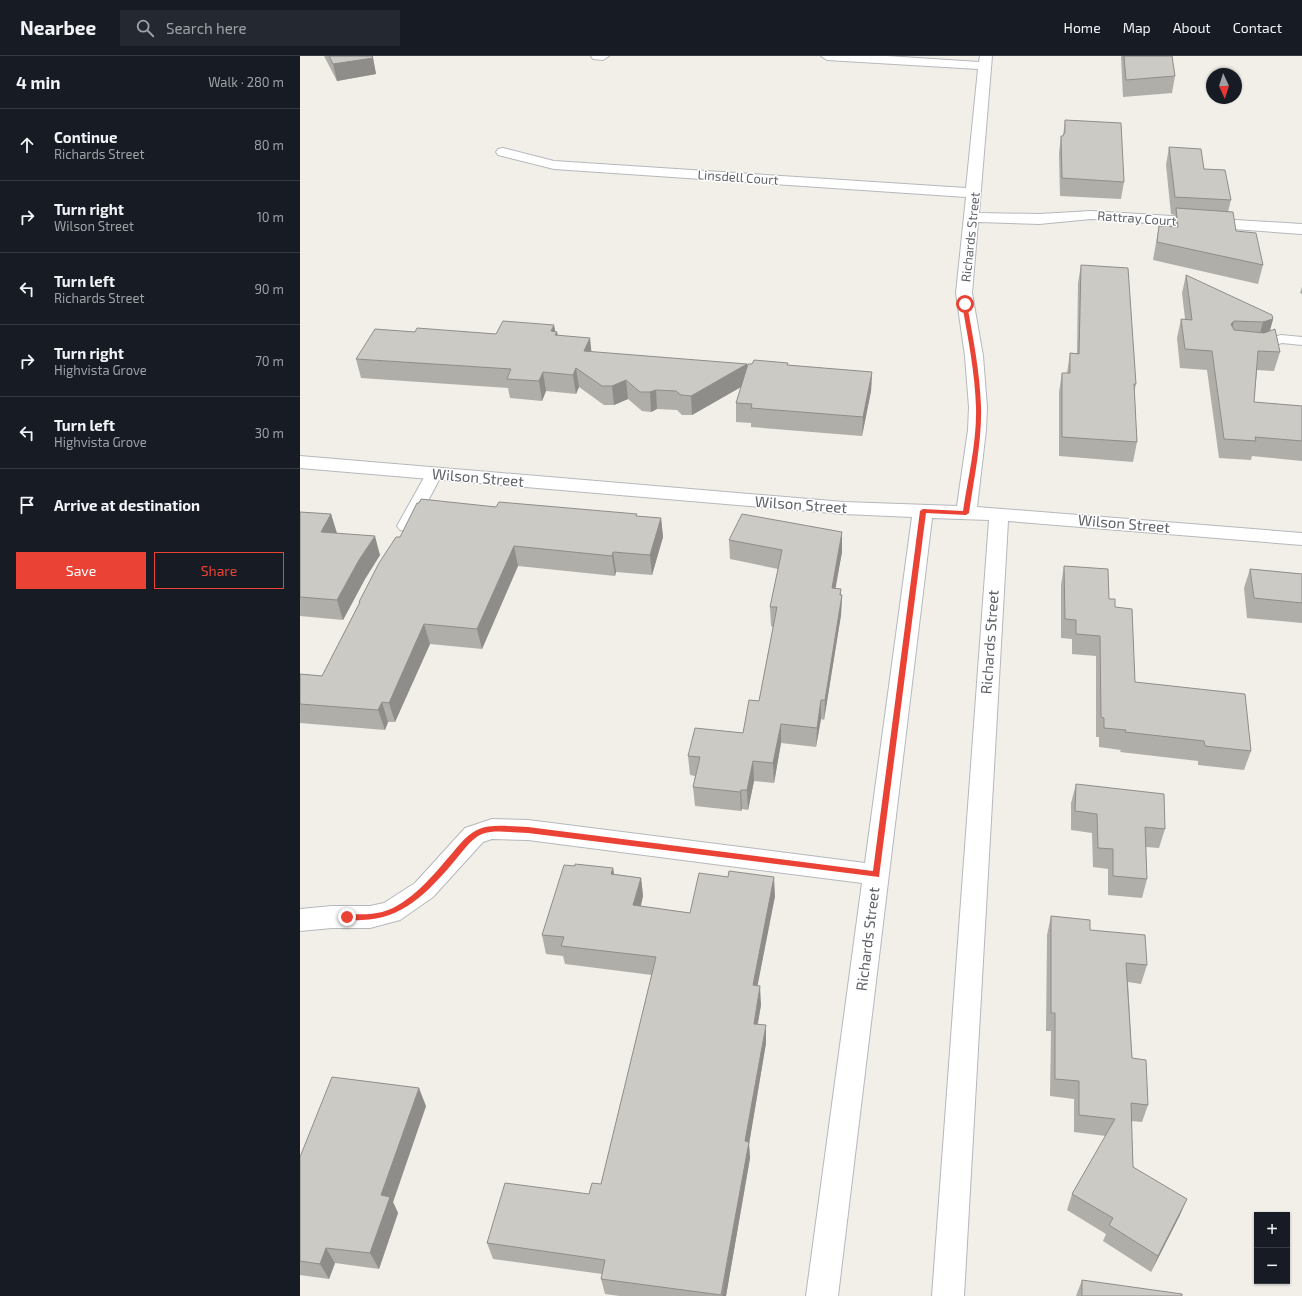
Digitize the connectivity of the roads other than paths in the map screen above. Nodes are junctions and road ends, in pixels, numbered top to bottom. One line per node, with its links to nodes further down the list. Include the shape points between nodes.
1 (598, 56): 2 (street)
2 (603, 56)
3 (827, 56): 4 (street)
4 (986, 61): 6 (street, Richards Street)
5 (503, 152): 6 (street, Linsdell Court, via 554,165)
6 (974, 193): 7 (street, Richards Street)
7 (971, 217): 8 (street, Rattray Court, via 1039,219 1091,215); 14 (street, Richards Street, via 964,293 974,356 978,430)
8 (1302, 229)
9 (1302, 340): 10 (lane, via 1281,339 1259,346)
10 (1240, 345)
11 (300, 462): 12 (street, Wilson Street)
12 (434, 474): 13 (street, Wilson Street, via 844,508); 16 (lane)
13 (923, 511): 14 (street, Wilson Street); 18 (street, Richards Street)
14 (966, 513): 15 (street, Wilson Street)
15 (998, 514): 17 (street, Wilson Street); 21 (street, Richards Street)
16 (399, 539)
17 (1302, 539)
18 (876, 875): 19 (street, via 528,830 492,829 474,835 428,886 391,912 370,917); 20 (street, Richards Street)
19 (300, 920)
20 (822, 1296)
21 (948, 1296)

